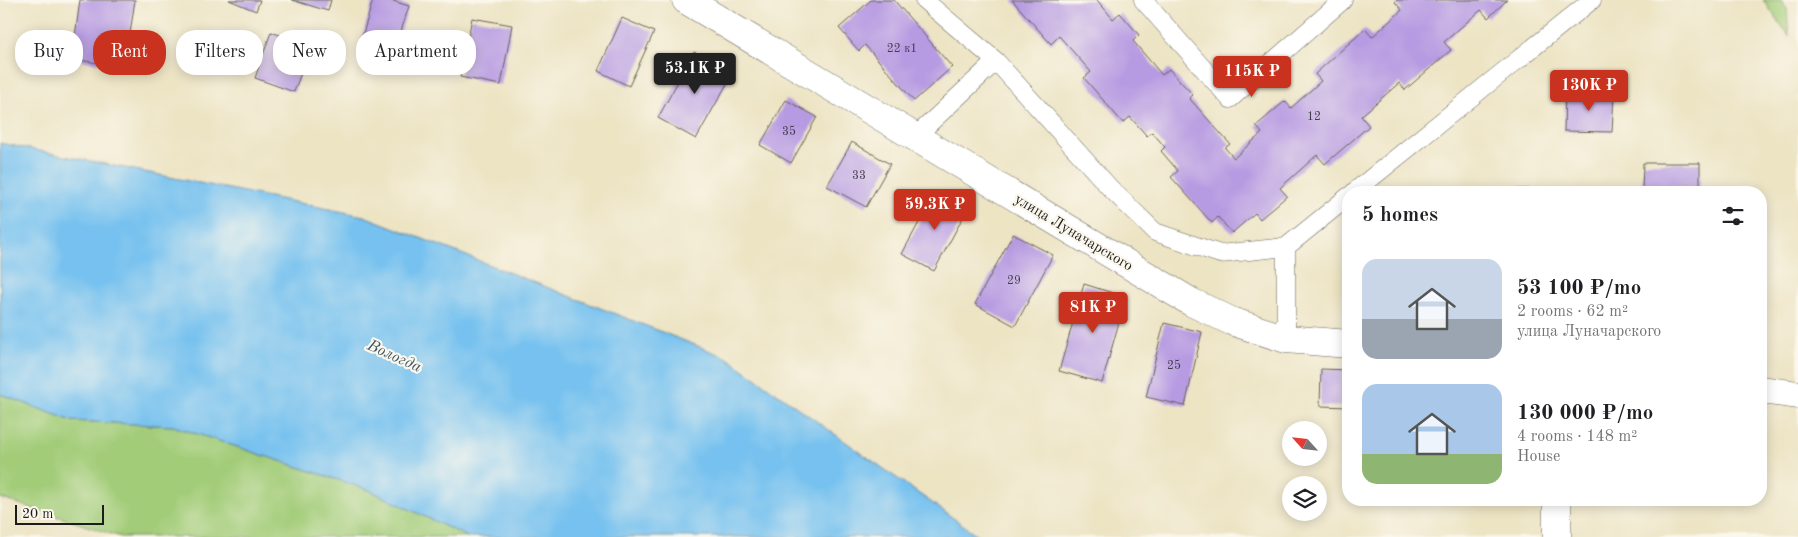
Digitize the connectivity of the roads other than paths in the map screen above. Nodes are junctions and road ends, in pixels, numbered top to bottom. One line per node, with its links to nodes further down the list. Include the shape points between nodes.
1 (686, 0): 7 (street, улица Луначарского)
2 (924, 0): 6 (lane)
3 (1144, 0): 4 (lane, via 1230,99)
4 (1343, 0)
5 (1592, 0): 8 (lane)
6 (996, 61): 7 (lane); 10 (lane, via 1110,188 1156,232 1220,254)
7 (915, 137): 11 (street, улица Луначарского, via 1192,302 1231,321)
8 (1361, 186)
9 (1342, 202): 10 (lane)
10 (1286, 247): 11 (lane)
11 (1286, 339): 12 (street, улица Луначарского)
12 (1342, 343)
13 (1767, 391): 14 (street)
14 (1798, 395)
15 (1556, 506): 16 (street)
16 (1557, 537)

